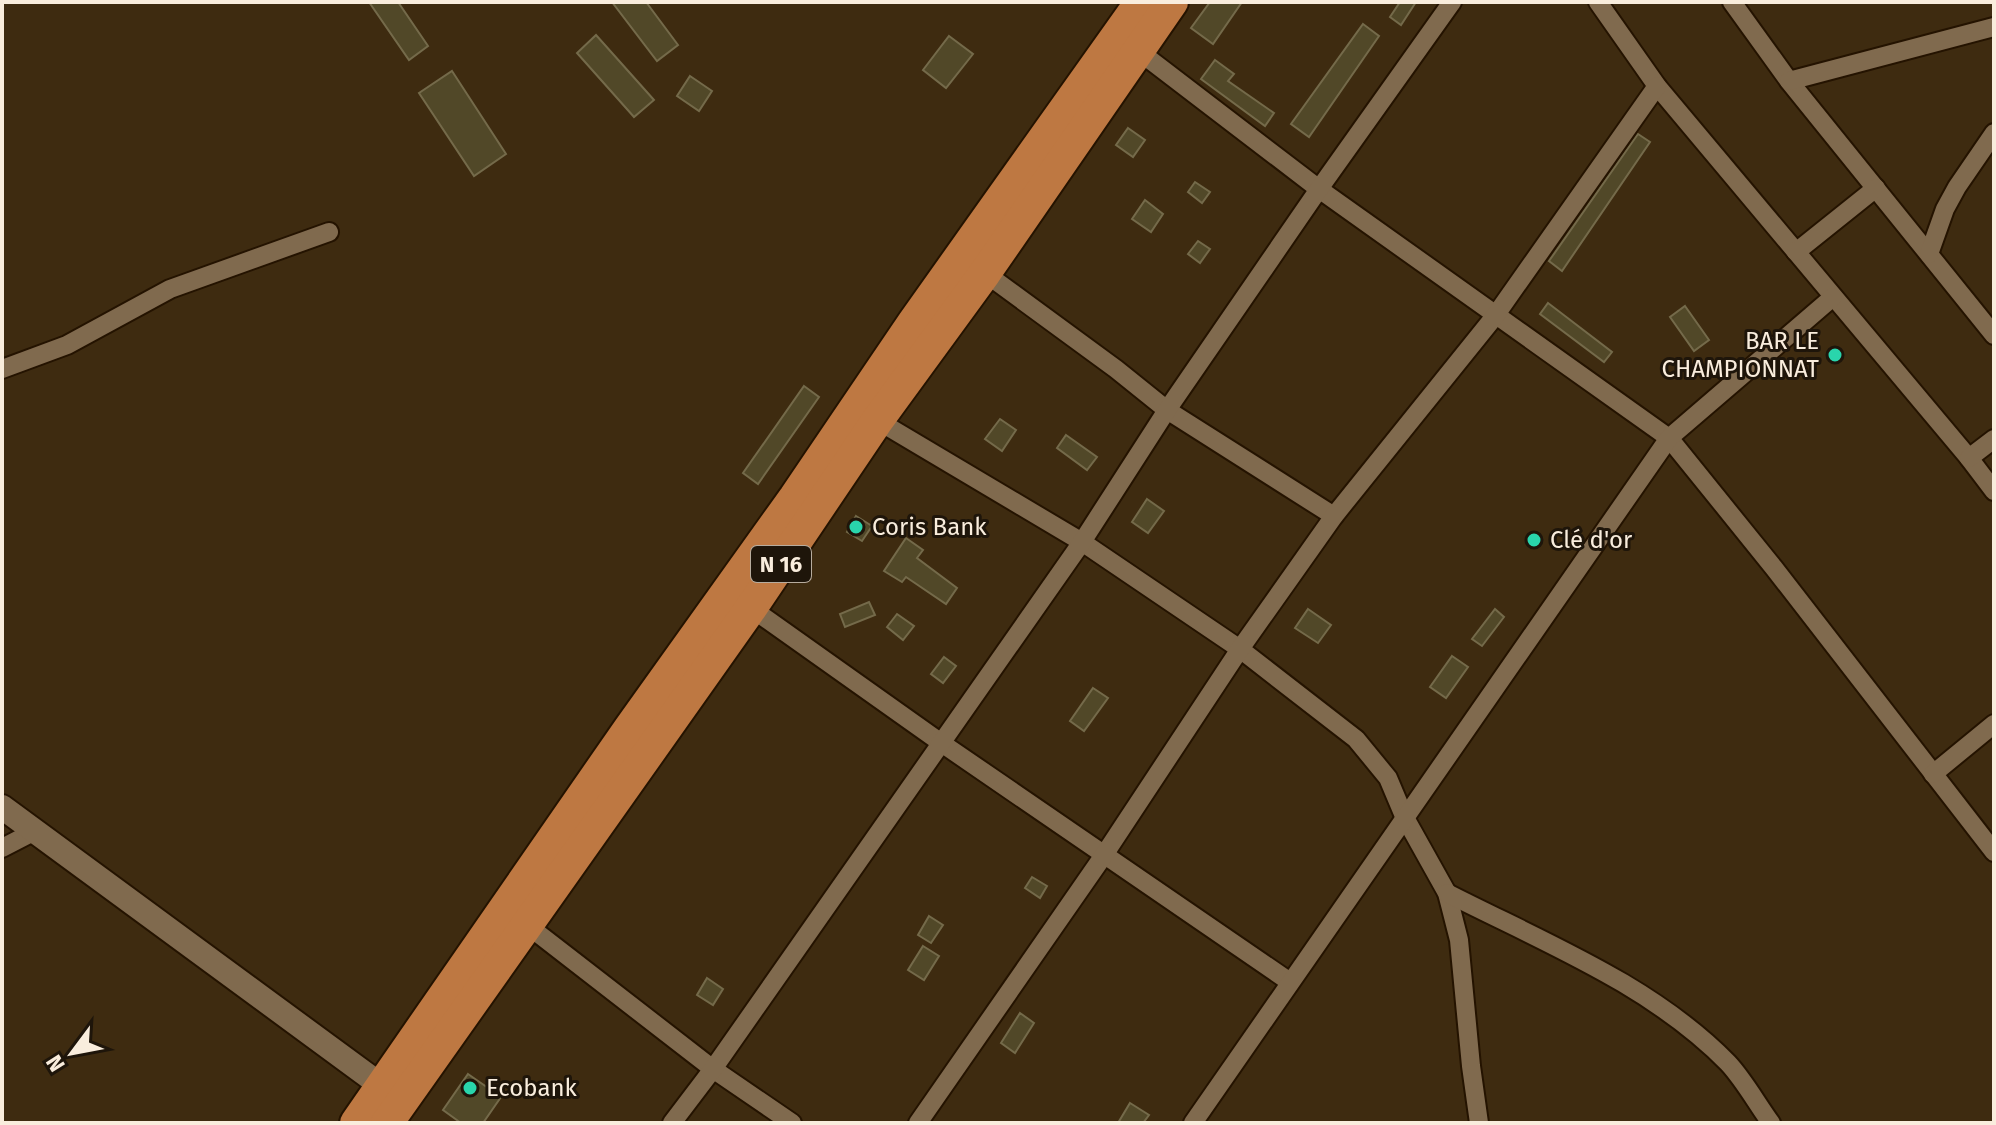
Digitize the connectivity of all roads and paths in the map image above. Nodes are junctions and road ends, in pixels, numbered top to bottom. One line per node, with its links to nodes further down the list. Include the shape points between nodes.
1 (1141, 2): 7 (highway, N 16)
2 (1172, 2): 7 (highway, N 16)
3 (1452, 2): 12 (street)
4 (1732, 2): 8 (street)
5 (1609, 6): 9 (street)
6 (1994, 27): 8 (street)
7 (1128, 43): 12 (street); 16 (highway, N 16); 22 (highway, N 16)
8 (1789, 81): 11 (street)
9 (1657, 86): 14 (street); 18 (street)
10 (1994, 133): 15 (street, via 1945,209)
11 (1876, 188): 14 (street); 15 (street)
12 (1319, 189): 18 (street); 21 (street)
13 (329, 232): 20 (street, via 170,289 67,345)
14 (1796, 252): 17 (street)
15 (1929, 254): 19 (street)
16 (985, 273): 21 (street); 22 (highway, N 16)
17 (1833, 297): 23 (street); 25 (street)
18 (1495, 316): 23 (street); 27 (street)
19 (1994, 335)
20 (2, 369)
21 (1167, 410): 27 (street); 28 (street)
22 (867, 414): 28 (street); 29 (highway, N 16); 41 (highway, N 16)
23 (1669, 438): 33 (street); 35 (street)
24 (1994, 439): 25 (street)
25 (1969, 458): 26 (street)
26 (1994, 491)
27 (1334, 516): 30 (street)
28 (1082, 542): 30 (street); 32 (street)
29 (751, 608): 32 (street); 41 (highway, N 16)
30 (1240, 649): 35 (street, via 1356,739 1388,778); 39 (street)
31 (1994, 724): 33 (street)
32 (940, 742): 39 (street); 43 (street)
33 (1933, 774): 38 (street)
34 (2, 807): 36 (street)
35 (1404, 816): 40 (street); 42 (street)
36 (35, 831): 37 (street); 44 (street)
37 (2, 848)
38 (1994, 852)
39 (1104, 855): 42 (street); 48 (street)
40 (1447, 893): 50 (street, via 1459,940); 51 (street, via 1669,1010 1730,1065)
41 (515, 916): 43 (street); 44 (highway, N 16)
42 (1290, 982): 49 (street)
43 (713, 1069): 46 (street); 47 (street)
44 (390, 1103): 45 (highway, N 16)
45 (356, 1123)
46 (672, 1123)
47 (792, 1123)
48 (918, 1123)
49 (1193, 1123)
50 (1479, 1123)
51 (1771, 1123)

